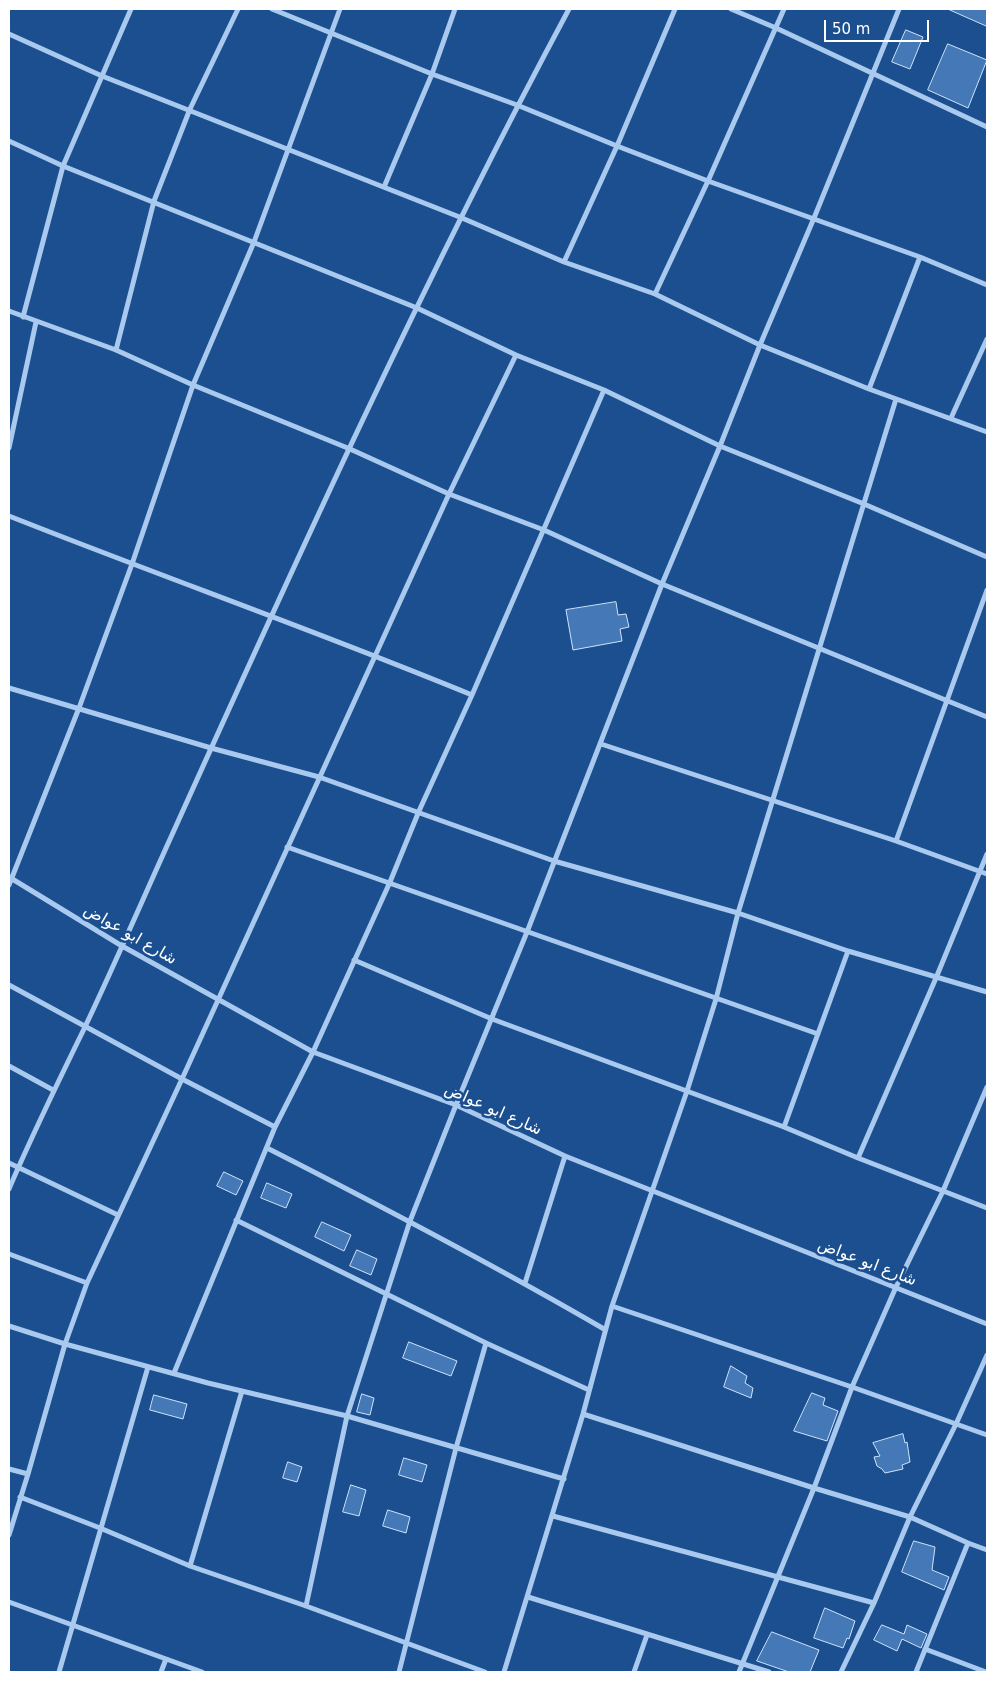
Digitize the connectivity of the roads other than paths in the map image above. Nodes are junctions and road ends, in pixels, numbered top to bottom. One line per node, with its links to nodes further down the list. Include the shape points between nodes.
1 (131, 9): 16 (street)
2 (238, 9): 18 (street)
3 (272, 9): 12 (street)
4 (340, 9): 12 (street)
5 (455, 9): 14 (street)
6 (570, 9): 17 (street)
7 (675, 9): 21 (street)
8 (731, 9): 11 (street)
9 (784, 9): 11 (street)
10 (899, 9): 15 (street)
11 (776, 28): 15 (street); 24 (street)
12 (331, 32): 14 (street); 22 (street)
13 (9, 34): 16 (street)
14 (432, 74): 17 (street); 25 (street)
15 (872, 74): 19 (street); 28 (street)
16 (102, 76): 18 (street); 23 (street)
17 (517, 105): 21 (street); 27 (street)
18 (190, 109): 22 (street); 26 (street)
19 (987, 127)
20 (9, 141): 23 (street)
21 (617, 146): 24 (street); 31 (street)
22 (288, 149): 25 (street); 29 (street)
23 (63, 166): 26 (street); 36 (street)
24 (708, 181): 28 (street); 33 (street)
25 (384, 187): 27 (street)
26 (154, 201): 29 (street); 40 (street)
27 (462, 218): 31 (street); 34 (street)
28 (814, 218): 30 (street); 39 (street)
29 (254, 242): 34 (street); 42 (street)
30 (920, 257): 32 (street); 43 (street)
31 (564, 262): 33 (street)
32 (987, 285)
33 (655, 294): 39 (street)
34 (417, 308): 41 (street); 50 (street)
35 (9, 311): 36 (street)
36 (23, 316): 37 (street)
37 (36, 322): 40 (street); 49 (street)
38 (987, 339): 46 (street)
39 (760, 345): 43 (street); 48 (street)
40 (116, 350): 42 (street)
41 (516, 355): 44 (street); 51 (street)
42 (194, 386): 50 (street); 56 (street)
43 (869, 389): 45 (street)
44 (604, 390): 48 (street); 54 (street)
45 (896, 399): 46 (street); 52 (street)
46 (951, 418): 47 (street)
47 (987, 432)
48 (720, 446): 52 (street); 57 (street)
49 (9, 448)
50 (350, 449): 51 (street); 59 (street)
51 (449, 494): 54 (street); 61 (street)
52 (864, 504): 55 (street); 60 (street)
53 (9, 516): 56 (street)
54 (544, 530): 57 (street); 63 (street)
55 (987, 557)
56 (132, 564): 59 (street); 65 (street)
57 (662, 584): 60 (street); 67 (street)
58 (987, 590): 64 (street)
59 (270, 616): 61 (street); 68 (street)
60 (819, 647): 64 (street); 70 (street)
61 (376, 656): 63 (street); 69 (street)
62 (9, 688): 65 (street)
63 (472, 695): 71 (street)
64 (948, 700): 66 (street); 72 (street)
65 (79, 708): 68 (street); 78 (street)
66 (987, 717)
67 (600, 744): 70 (street); 75 (street)
68 (212, 748): 69 (street); 83 (street)
69 (319, 777): 71 (street); 73 (street)
70 (772, 801): 72 (street); 81 (street)
71 (419, 811): 75 (street); 79 (street)
72 (896, 841): 76 (street)
73 (287, 847): 79 (street); 89 (street)
74 (987, 854): 76 (street)
75 (554, 861): 81 (street); 82 (street)
76 (981, 871): 77 (street); 86 (street)
77 (987, 874)
78 (10, 878): 80 (street); 83 (street, شارع ابو عواض)
79 (390, 882): 82 (street); 85 (street)
80 (9, 885)
81 (738, 913): 84 (street); 90 (street)
82 (527, 932): 90 (street); 91 (street)
83 (122, 946): 89 (street, شارع ابو عواض); 92 (street)
84 (848, 951): 86 (street); 93 (street)
85 (354, 960): 91 (street); 94 (street)
86 (936, 978): 88 (street); 105 (street)
87 (9, 985): 92 (street)
88 (987, 992)
89 (218, 999): 94 (street, شارع ابو عواض); 96 (street)
90 (716, 999): 93 (street); 99 (street)
91 (492, 1019): 99 (street); 100 (street)
92 (84, 1027): 96 (street); 98 (street)
93 (818, 1034): 101 (street)
94 (313, 1052): 100 (street, شارع ابو عواض); 102 (street)
95 (9, 1066): 98 (street)
96 (182, 1080): 102 (street); 112 (street)
97 (987, 1087): 109 (street)
98 (53, 1090): 107 (street)
99 (687, 1091): 101 (street); 110 (street)
100 (456, 1105): 104 (street, شارع ابو عواض); 114 (street)
101 (784, 1127): 105 (street)
102 (275, 1128): 103 (street)
103 (267, 1148): 113 (street); 114 (street)
104 (565, 1156): 110 (street, شارع ابو عواض); 117 (street)
105 (858, 1158): 109 (street)
106 (9, 1163): 107 (street)
107 (18, 1167): 108 (street); 112 (street)
108 (9, 1189)
109 (943, 1191): 111 (street); 118 (street)
110 (652, 1192): 118 (street, شارع ابو عواض); 120 (street)
111 (987, 1208)
112 (118, 1215): 116 (street)
113 (236, 1220): 119 (street); 128 (street)
114 (410, 1221): 117 (street); 119 (street)
115 (9, 1254): 116 (street)
116 (87, 1283): 125 (street)
117 (525, 1283): 123 (street)
118 (896, 1287): 121 (street, شارع ابو عواض); 129 (street)
119 (386, 1294): 124 (street); 133 (street)
120 (612, 1306): 123 (street); 129 (street)
121 (987, 1324)
122 (9, 1326): 125 (street)
123 (604, 1329): 130 (street)
124 (486, 1343): 130 (street); 136 (street)
125 (65, 1344): 127 (street); 138 (street)
126 (987, 1355): 134 (street)
127 (148, 1367): 128 (street); 144 (street)
128 (174, 1373): 131 (street)
129 (852, 1387): 134 (street); 140 (street)
130 (589, 1390): 132 (street)
131 (242, 1391): 133 (street); 148 (street)
132 (583, 1414): 139 (street); 140 (street)
133 (347, 1416): 136 (street); 153 (street)
134 (956, 1424): 135 (street); 143 (street)
135 (987, 1435)
136 (456, 1448): 139 (street); 156 (street)
137 (9, 1469): 138 (street)
138 (28, 1474): 141 (street)
139 (564, 1479): 142 (street)
140 (814, 1488): 143 (street); 149 (street)
141 (20, 1497): 144 (street); 145 (street)
142 (553, 1516): 149 (street); 150 (street)
143 (910, 1517): 146 (street); 152 (street)
144 (100, 1528): 148 (street); 154 (street)
145 (9, 1535)
146 (968, 1544): 147 (street); 157 (street)
147 (987, 1550)
148 (190, 1566): 153 (street)
149 (779, 1577): 152 (street); 159 (street)
150 (528, 1597): 155 (street); 165 (street)
151 (9, 1602): 154 (street)
152 (874, 1602): 169 (street)
153 (306, 1606): 156 (street)
154 (73, 1627): 158 (street); 160 (street)
155 (647, 1635): 159 (street); 166 (street)
156 (407, 1644): 163 (street); 164 (street)
157 (925, 1650): 170 (street); 171 (street)
158 (166, 1659): 161 (street); 162 (street)
159 (742, 1665): 167 (street); 168 (street)
160 (59, 1672)
161 (161, 1672)
162 (202, 1672)
163 (399, 1672)
164 (485, 1672)
165 (504, 1672)
166 (634, 1672)
167 (738, 1672)
168 (769, 1672)
169 (841, 1672)
170 (916, 1672)
171 (986, 1672)

